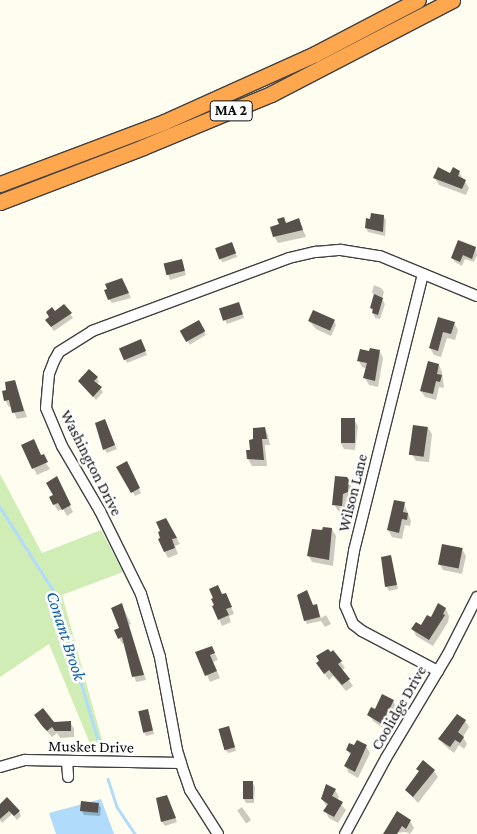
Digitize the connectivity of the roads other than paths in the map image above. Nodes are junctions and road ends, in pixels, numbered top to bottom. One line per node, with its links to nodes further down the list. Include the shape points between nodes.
1 (418, 0): 3 (highway, MA 2, via 315,54 164,122)
2 (452, 0): 4 (highway, MA 2, via 271,94 143,148)
3 (0, 184)
4 (0, 202)
5 (424, 274): 6 (street, Washington Drive); 8 (street, Wilson Lane, via 356,542 345,605 353,624 362,631); 10 (street, Washington Drive, via 367,253 341,250 305,254 92,331 59,352 54,361 49,374 46,408 62,446 100,511 141,594 160,657)
6 (477, 296)
7 (477, 597): 8 (street, Coolidge Drive)
8 (438, 671): 14 (street, Coolidge Drive)
9 (67, 761): 10 (street, Musket Drive); 11 (street, Musket Drive, via 25,760); 12 (street)
10 (182, 763): 13 (street, Washington Drive, via 190,790)
11 (0, 766)
12 (68, 777)
13 (218, 834)
14 (345, 834)

